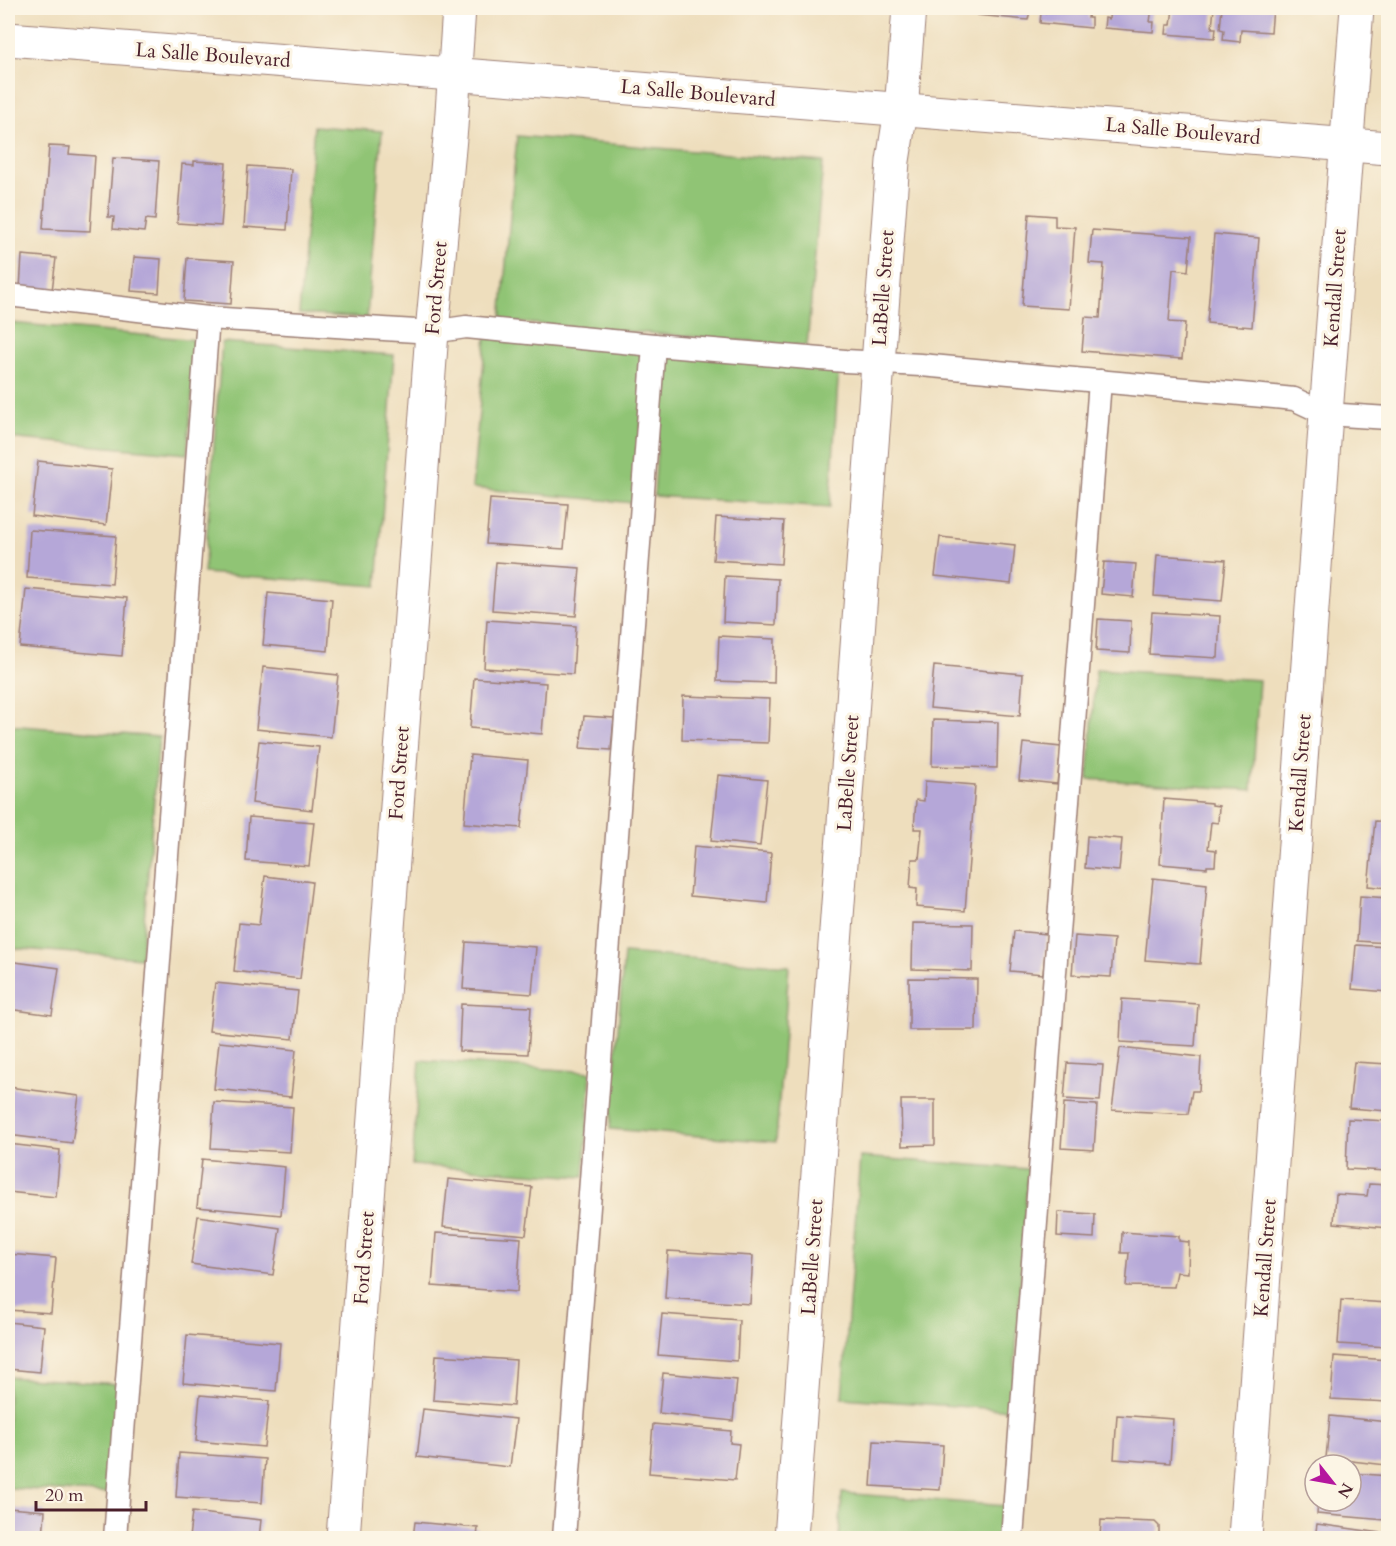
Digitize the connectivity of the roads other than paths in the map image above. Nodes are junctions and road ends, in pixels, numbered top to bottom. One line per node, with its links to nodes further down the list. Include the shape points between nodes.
1 (459, 8): 5 (street, Ford Street)
2 (909, 8): 6 (street, LaBelle Street)
3 (1357, 8): 7 (street, Kendall Street)
4 (8, 39): 5 (street, La Salle Boulevard)
5 (454, 74): 6 (street, La Salle Boulevard); 11 (street, Ford Street)
6 (901, 110): 7 (street, La Salle Boulevard); 13 (street, LaBelle Street, via 893,161)
7 (1347, 144): 8 (street, La Salle Boulevard); 15 (street, Kendall Street)
8 (1389, 148)
9 (8, 295): 10 (lane)
10 (208, 318): 11 (lane); 17 (lane)
11 (432, 332): 12 (lane, via 466,327); 18 (street, Ford Street)
12 (654, 345): 13 (lane); 19 (lane)
13 (878, 362): 14 (lane); 20 (street, LaBelle Street)
14 (1100, 381): 15 (lane, via 1294,399); 21 (lane)
15 (1326, 414): 16 (lane); 22 (street, Kendall Street)
16 (1389, 418)
17 (115, 1539)
18 (343, 1539)
19 (564, 1539)
20 (791, 1539)
21 (1012, 1539)
22 (1245, 1539)

